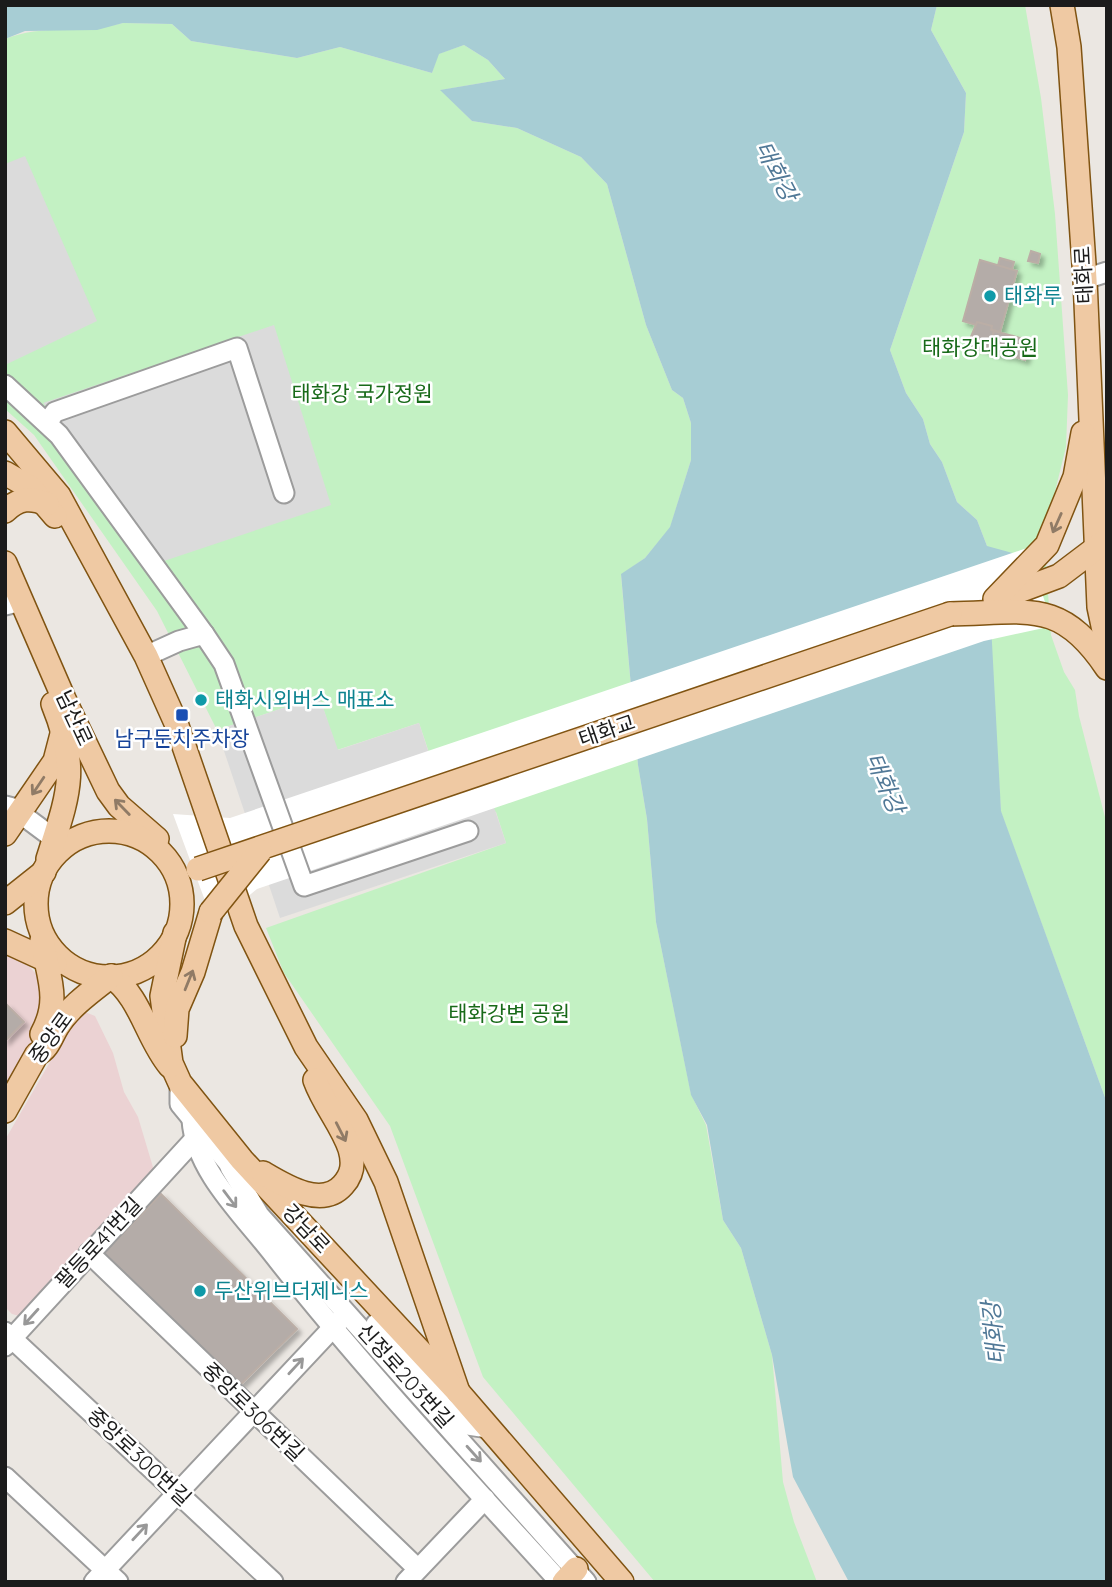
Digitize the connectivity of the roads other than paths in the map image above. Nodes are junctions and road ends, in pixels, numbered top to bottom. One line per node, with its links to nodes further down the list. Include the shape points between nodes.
1 (1049, 5): 3 (street)
2 (1062, 5): 3 (main road, 태화로)
3 (1069, 47): 4 (main road, 태화로)
4 (1096, 275): 6 (main road, 태화로)
5 (5, 385): 8 (street)
6 (1090, 394): 7 (main road, 태화로); 16 (main road, one-way to 16, via 1075,477)
7 (1092, 417): 10 (main road); 15 (main road, 태화로)
8 (47, 423): 12 (street, via 55,412 237,348); 20 (street)
9 (9, 439): 18 (main road, via 59,496)
10 (1107, 457)
11 (5, 473): 13 (main road)
12 (284, 493)
13 (47, 504): 14 (main road, via 26,499); 18 (main road, via 85,565)
14 (5, 511)
15 (1102, 543): 16 (main road, via 1059,576); 21 (main road, 태화로, via 1099,607)
16 (1034, 574): 19 (main road, 태화교, via 995,599)
17 (7, 580): 24 (main road, 남산로); 30 (main road, 남산로, one-way to 17, via 108,791)
18 (112, 589): 22 (main road)
19 (950, 614): 23 (main road, via 1047,615 1065,621); 29 (main road, 태화교, bridge)
20 (204, 634): 22 (street); 26 (street, via 224,664 304,886)
21 (1107, 645)
22 (146, 656): 39 (main road, via 176,723 246,926)
23 (1107, 668)
24 (62, 734): 25 (main road, one-way to 25, via 55,761); 28 (main road, 남산로, via 70,785)
25 (13, 810): 27 (main road); 28 (street)
26 (468, 831)
27 (5, 834)
28 (59, 842): 30 (main road, via 120,831 139,837); 31 (main road)
29 (260, 851): 30 (main road, 태화교, bridge); 41 (main road, one-way to 29, bridge, via 177,1009 211,912)
30 (180, 868): 34 (main road, via 182,901)
31 (44, 870): 32 (main road); 33 (main road, via 36,899)
32 (5, 903)
33 (41, 928): 36 (main road); 37 (main road, via 60,958)
34 (175, 933): 38 (main road, via 169,947 151,964 129,975); 41 (main road, 강남로, via 162,996)
35 (5, 941): 36 (main road)
36 (46, 961): 37 (main road); 40 (main road, via 53,992 52,1016 37,1043)
37 (78, 970): 38 (main road)
38 (111, 976): 40 (main road, 중앙로, via 79,1002 44,1051); 41 (main road, via 136,1005 155,1049)
39 (306, 1047): 45 (main road, one-way to 45, via 316,1083 350,1148 353,1165 349,1179 325,1195 309,1194); 50 (main road, via 356,1120 386,1182)
40 (37, 1054): 42 (main road, 중앙로)
41 (177, 1077): 43 (street, via 180,1104); 45 (main road, 강남로)
42 (5, 1111)
43 (192, 1120): 44 (street); 45 (street)
44 (193, 1141): 46 (street, 팔등로41번길); 48 (street, one-way to 48, via 225,1192)
45 (236, 1163): 47 (street, 신정로203번길, via 259,1215); 50 (main road, 강남로); 52 (street, via 468,1425)
46 (89, 1253): 49 (street, 팔등로41번길, one-way to 49); 51 (street, 중앙로306번길)
47 (347, 1312): 48 (street); 58 (street, 신정로203번길, one-way to 58)
48 (331, 1328): 51 (street, one-way to 48); 55 (street)
49 (7, 1339): 54 (street, 중앙로300번길)
50 (458, 1392): 52 (main road, 강남로)
51 (253, 1412): 54 (street); 56 (street, 중앙로306번길)
52 (488, 1429): 60 (main road, 강남로)
53 (5, 1477): 57 (street)
54 (177, 1493): 57 (street, one-way to 54); 59 (street, 중앙로300번길)
55 (485, 1499): 56 (street); 58 (street)
56 (412, 1575)
57 (106, 1578)
58 (572, 1579)
59 (274, 1582)
60 (622, 1582)

